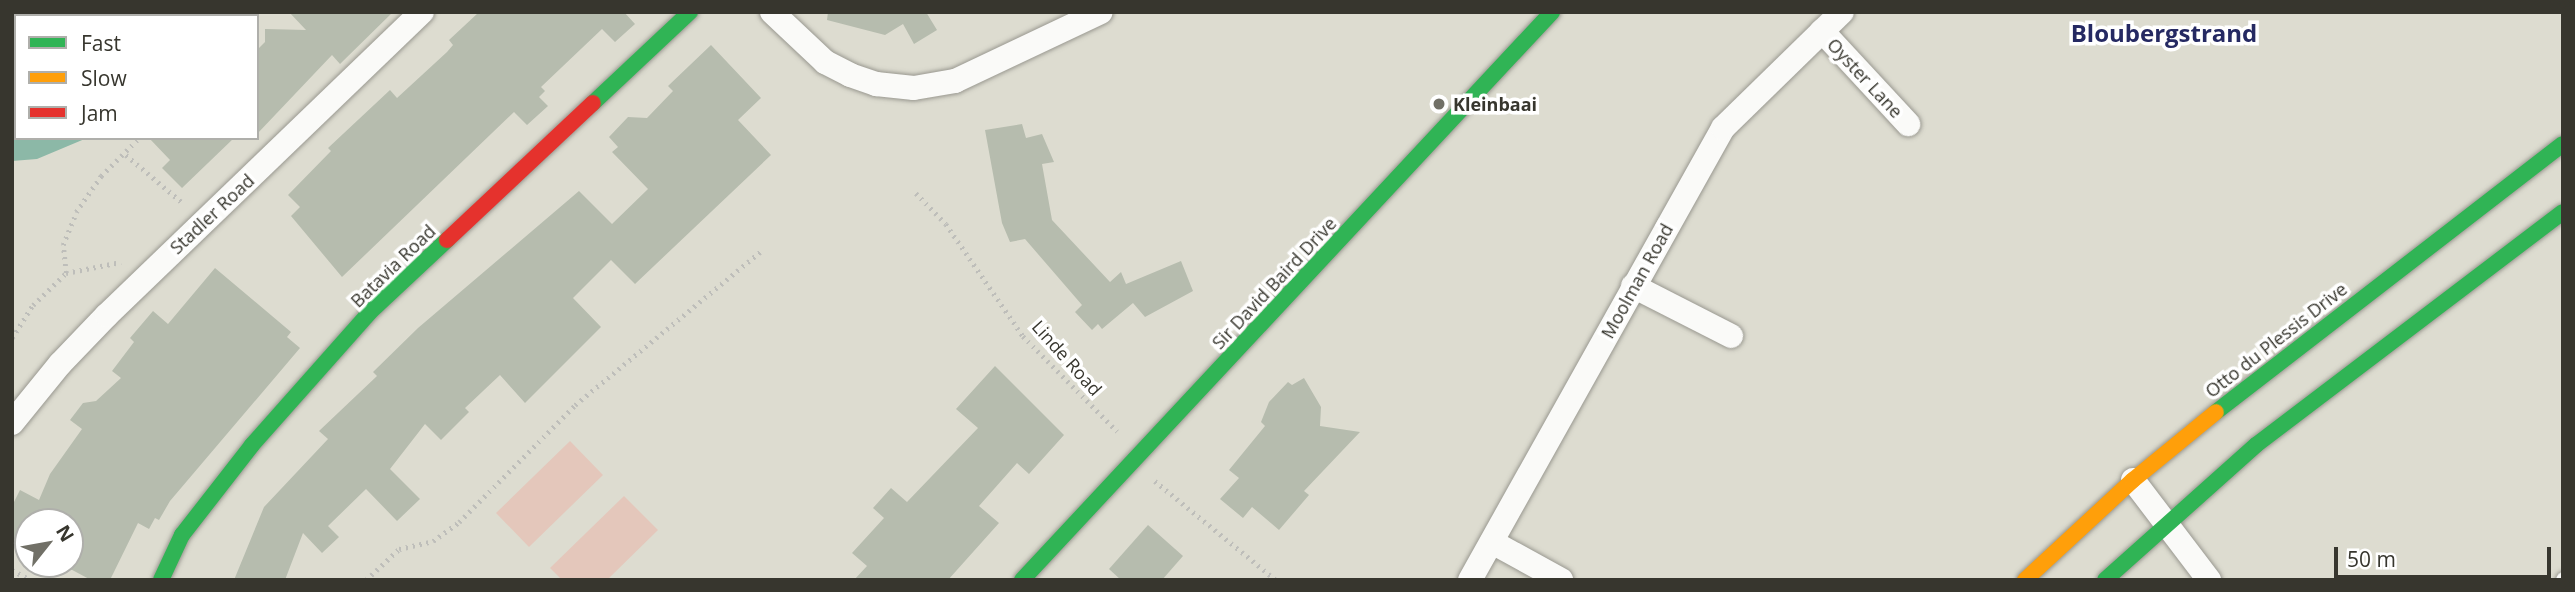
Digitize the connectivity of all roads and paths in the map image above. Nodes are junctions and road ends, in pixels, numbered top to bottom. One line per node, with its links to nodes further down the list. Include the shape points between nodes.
1 (422, 12): 21 (street, Stadler Road, via 107,315)
2 (690, 12): 29 (street, Batavia Road, via 369,313 252,445 189,525 170,553)
3 (772, 12): 4 (street, via 825,62 876,84 914,88 954,82)
4 (1101, 12)
5 (1842, 12): 7 (street, Moolman Road)
6 (1548, 14): 23 (street, Sir David Baird Drive)
7 (1822, 31): 8 (street, Oyster Lane); 18 (street, Moolman Road, via 1723,128)
8 (1908, 124)
9 (137, 140): 11 (path)
10 (2563, 144): 24 (street, Otto du Plessis Drive, via 2292,349)
11 (126, 155): 13 (path); 17 (path, via 102,176 76,212 63,245)
12 (916, 193): 22 (path, Linde Road, via 946,224 1023,336)
13 (191, 210)
14 (2563, 212): 25 (street, via 2256,445)
15 (761, 251): 30 (path, via 575,405 459,522 433,541 399,549)
16 (131, 261): 17 (path)
17 (66, 273): 20 (path, via 33,305)
18 (1633, 286): 19 (street); 26 (street, Moolman Road)
19 (1731, 336)
20 (12, 338)
21 (12, 423)
22 (1111, 426)
23 (1132, 463): 31 (street, Sir David Baird Drive); 32 (path)
24 (2133, 480): 25 (street); 35 (street, Otto du Plessis Drive)
25 (2169, 523): 36 (street); 37 (street)
26 (1492, 542): 33 (street, Moolman Road); 34 (street)
27 (12, 569): 28 (path)
28 (31, 580)
29 (161, 580)
30 (366, 580)
31 (1023, 580)
32 (1276, 580)
33 (1470, 580)
34 (1561, 580)
35 (2025, 580)
36 (2105, 580)
37 (2209, 580)

